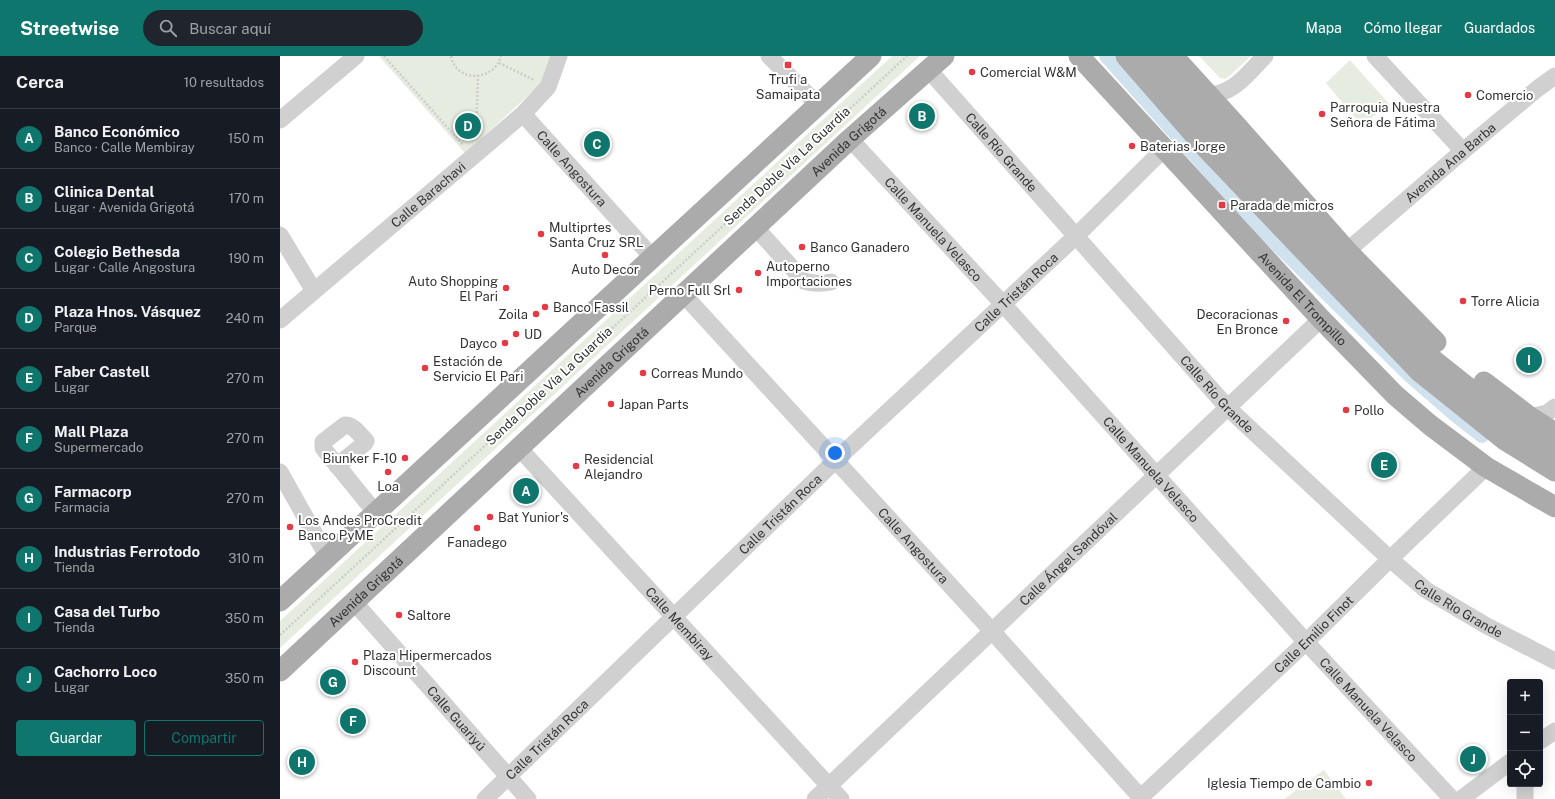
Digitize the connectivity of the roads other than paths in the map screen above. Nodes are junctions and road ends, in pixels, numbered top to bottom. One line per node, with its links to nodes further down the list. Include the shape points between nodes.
1 (356, 56): 17 (street)
2 (559, 56): 16 (street, Calle Barachavi, via 548,87)
3 (769, 56): 15 (street)
4 (871, 56): 15 (main road)
5 (944, 56): 12 (main road, Avenida Grigotá)
6 (1079, 56): 19 (main road, Avenida El Trompillo)
7 (1126, 56): 43 (main road, via 1207,149 1419,371 1505,440)
8 (1149, 56): 25 (main road, via 1220,138)
9 (1174, 56): 14 (main road)
10 (1265, 56): 14 (street, via 1233,88 1218,95)
11 (1377, 56): 20 (street)
12 (928, 69): 18 (main road, Avenida Grigotá); 24 (street, Calle Río Grande)
13 (1555, 76): 20 (street, Avenida Ana Barba)
14 (1209, 95): 21 (main road)
15 (818, 105): 27 (main road)
16 (523, 114): 27 (street, Calle Angostura); 29 (street, Calle Barachavi, via 468,147)
17 (280, 120)
18 (850, 139): 22 (main road, Avenida Grigotá); 31 (street, Calle Manuela Velasco)
19 (1164, 149): 24 (street, Calle Tristán Roca); 32 (main road, Avenida El Trompillo)
20 (1463, 151): 26 (street, Avenida Ana Barba)
21 (1302, 199): 25 (main road); 26 (main road)
22 (755, 227): 28 (street, via 804,281 812,284); 30 (main road, Avenida Grigotá)
23 (280, 236): 29 (street)
24 (1076, 236): 31 (street, Calle Tristán Roca); 35 (street, Calle Río Grande)
25 (1322, 246): 36 (main road, via 1432,359)
26 (1348, 251): 36 (main road, via 1443,349)
27 (653, 258): 49 (main road)
28 (832, 282)
29 (314, 291): 33 (street, Calle Barachavi)
30 (683, 294): 38 (main road, Avenida Grigotá); 40 (street, Calle Angostura)
31 (1003, 304): 40 (street, Calle Tristán Roca); 45 (street, Calle Manuela Velasco)
32 (1321, 319): 35 (street, Calle Ángel Sandóval); 42 (main road, Avenida El Trompillo, via 1395,395)
33 (280, 320)
34 (1555, 407): 36 (street, via 1547,413)
35 (1228, 408): 45 (street, Calle Ángel Sandóval); 51 (street, Calle Río Grande)
36 (1523, 421): 37 (main road); 39 (main road)
37 (1555, 433)
38 (519, 448): 53 (main road, Avenida Grigotá); 54 (street, Calle Membiray)
39 (1555, 452)
40 (836, 460): 54 (street, Calle Tristán Roca); 55 (street, Calle Angostura)
41 (338, 466): 49 (street)
42 (1486, 467): 46 (main road, Avenida El Trompillo); 51 (street, Calle Emilio Finot)
43 (1555, 471)
44 (280, 472): 50 (street)
45 (1156, 476): 55 (street, Calle Ángel Sandóval); 56 (street, Calle Manuela Velasco)
46 (1525, 490): 47 (main road); 48 (main road, Avenida El Trompillo)
47 (1555, 495)
48 (1555, 507)
49 (375, 512): 50 (main road)
50 (327, 556): 52 (main road)
51 (1390, 559): 56 (street, Calle Emilio Finot); 57 (street, Calle Río Grande, via 1426,590 1487,626)
52 (280, 601)
53 (354, 602): 58 (main road, Avenida Grigotá); 62 (street, Calle Guariyú)
54 (673, 616): 62 (street, Calle Tristán Roca); 63 (street, Calle Membiray)
55 (992, 631): 63 (street, Calle Ángel Sandóval); 69 (street, Calle Angostura)
56 (1306, 642): 69 (street, Calle Emilio Finot); 70 (street, Calle Manuela Velasco)
57 (1555, 661)
58 (280, 671)
59 (1555, 731): 60 (street)
60 (1543, 739)
61 (1507, 764): 71 (street)
62 (508, 777): 65 (street, Calle Tristán Roca); 66 (street, Calle Guariyú)
63 (829, 786): 67 (street, Calle Ángel Sandóval); 68 (street, Calle Membiray)
64 (1525, 787): 72 (street)
65 (485, 799)
66 (528, 799)
67 (815, 799)
68 (840, 799)
69 (1141, 799)
70 (1452, 799)
71 (1461, 799)
72 (1525, 799)

